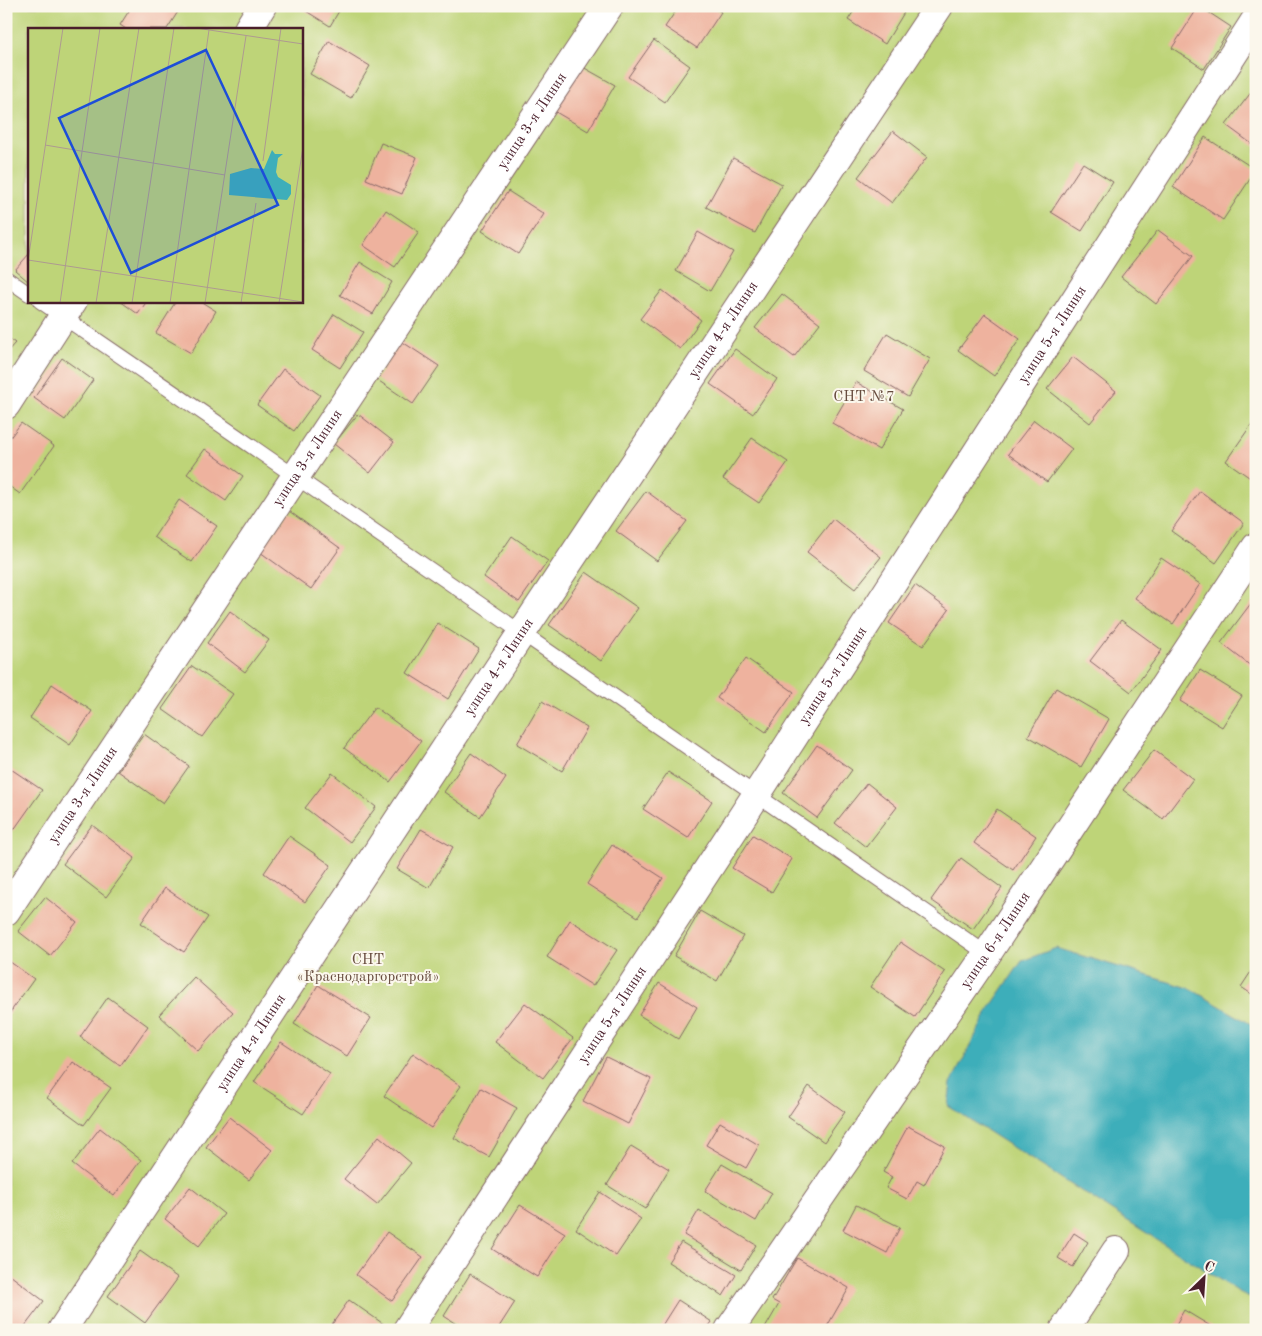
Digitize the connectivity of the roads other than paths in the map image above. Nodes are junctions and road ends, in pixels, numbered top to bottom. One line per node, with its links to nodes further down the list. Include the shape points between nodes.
1 (262, 6): 5 (street)
2 (609, 6): 11 (street, улица 3-я Линия)
3 (939, 6): 13 (street, улица 4-я Линия)
4 (1256, 19): 14 (street, улица 5-я Линия)
5 (249, 28)
6 (6, 278): 7 (lane)
7 (28, 293)
8 (44, 302): 9 (lane)
9 (68, 309): 10 (street); 11 (lane)
10 (6, 404)
11 (295, 476): 13 (lane); 15 (street, улица 3-я Линия)
12 (1256, 547): 16 (street, улица 6-я Линия)
13 (521, 634): 14 (lane); 18 (street, улица 4-я Линия)
14 (755, 797): 16 (lane); 19 (street, улица 5-я Линия)
15 (6, 911)
16 (988, 954): 20 (street, улица 6-я Линия)
17 (1116, 1251): 21 (street)
18 (62, 1330)
19 (407, 1330)
20 (729, 1330)
21 (1064, 1330)

